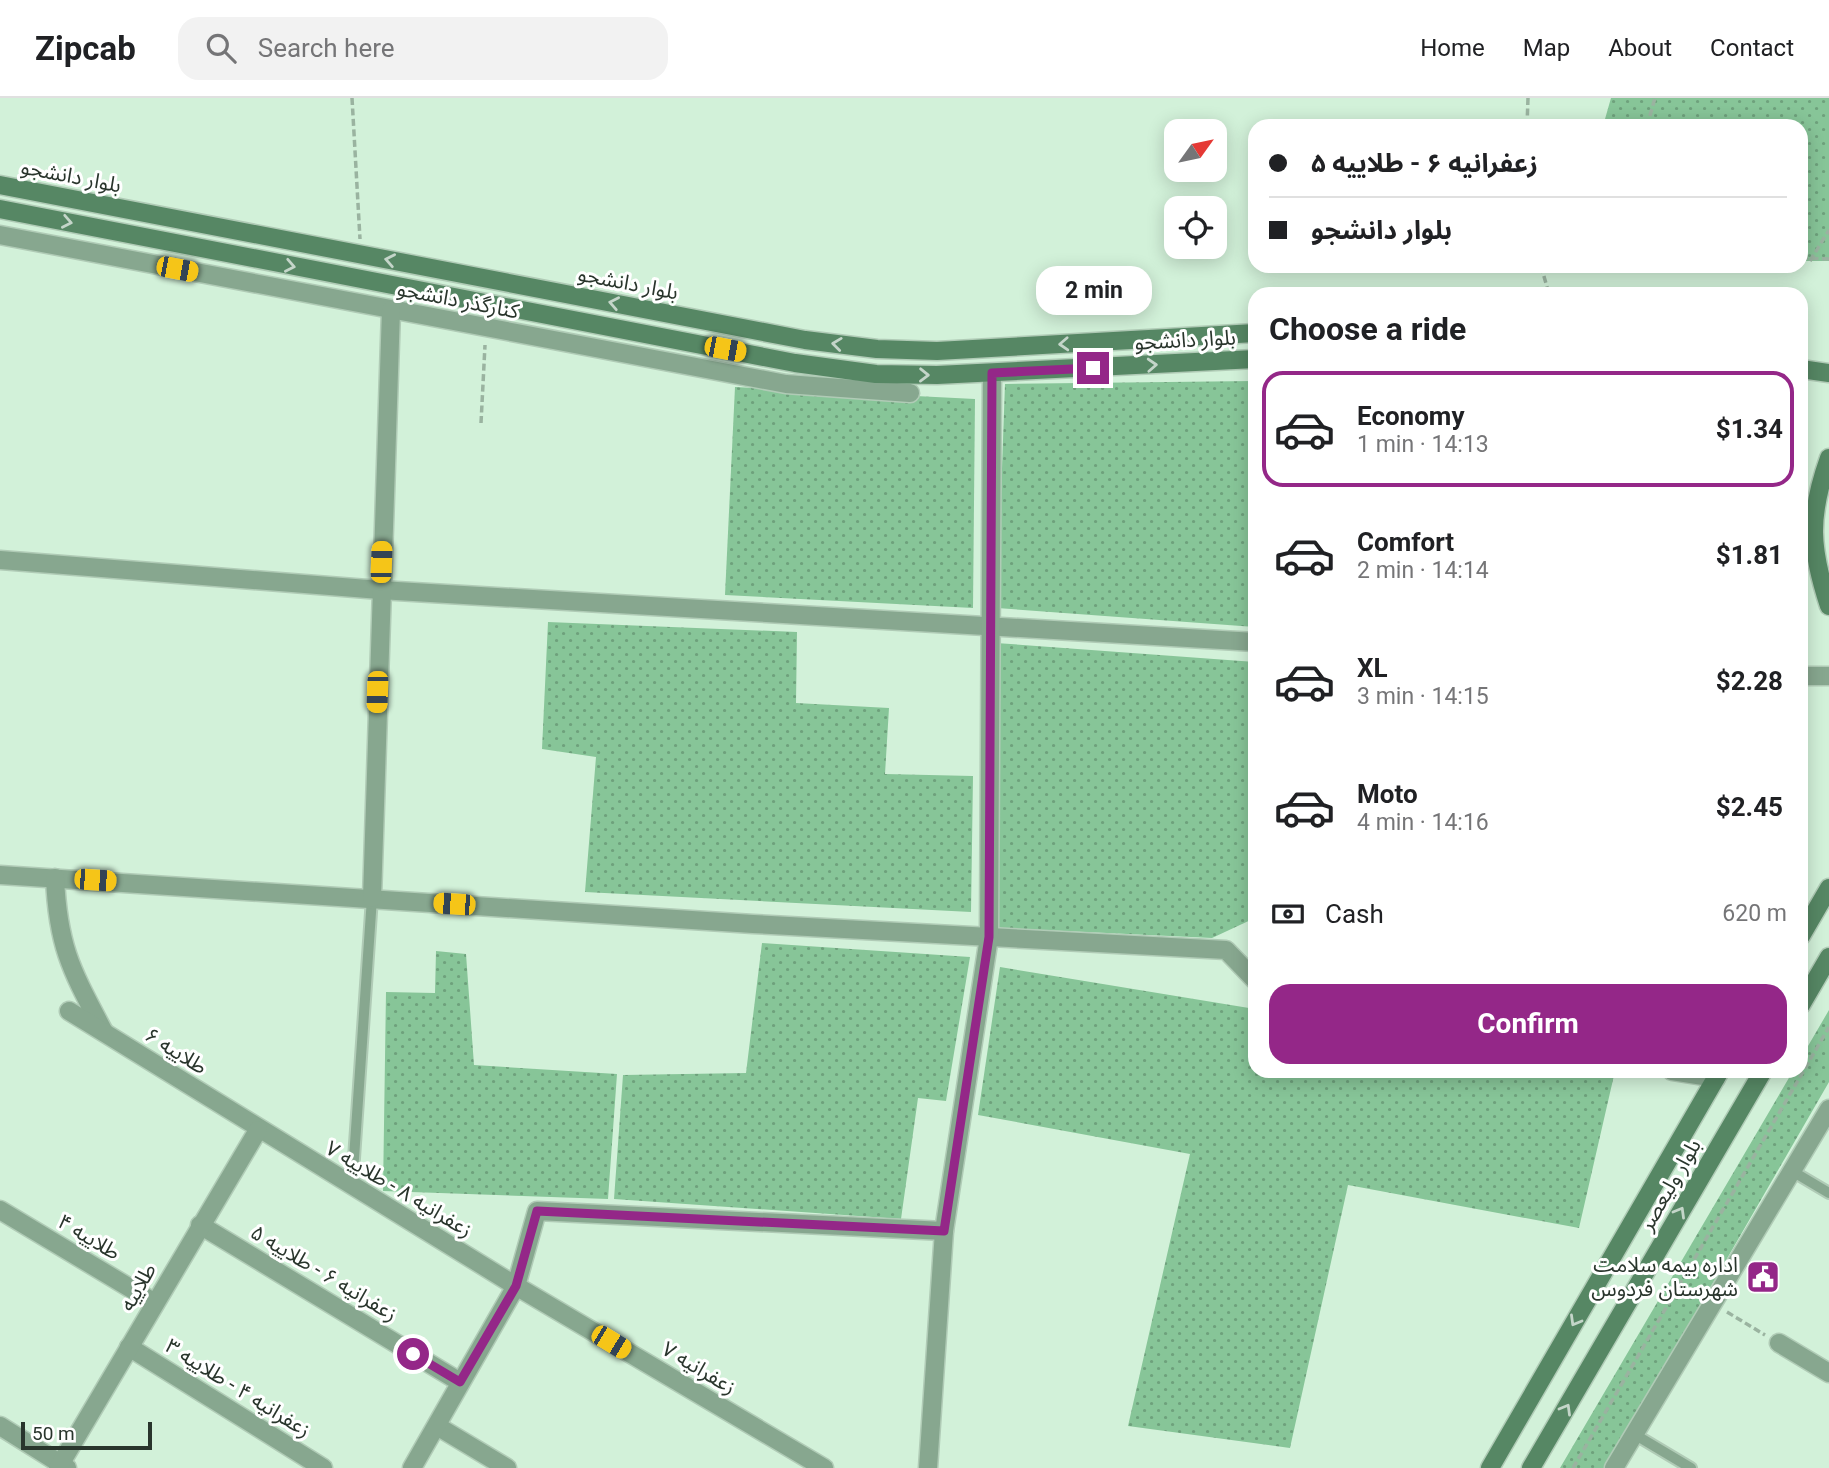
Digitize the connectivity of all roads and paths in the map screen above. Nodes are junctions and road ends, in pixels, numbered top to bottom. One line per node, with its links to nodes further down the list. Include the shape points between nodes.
1 (352, 98): 10 (path)
2 (1528, 98): 4 (path)
3 (1655, 98): 5 (path)
4 (1527, 119)
5 (1649, 119)
6 (0, 185): 10 (main road, بلوار دانشجو)
7 (0, 209): 18 (main road, بلوار دانشجو, one-way to 18, via 795,363 876,374)
8 (1829, 230): 12 (path)
9 (0, 234): 13 (street, کنارگذر دانشجو)
10 (360, 255): 15 (main road, بلوار دانشجو, one-way to 10, via 950,350 877,349 805,340)
11 (1829, 259): 12 (path)
12 (1810, 261)
13 (391, 310): 14 (street, کنارگذر دانشجو); 26 (street)
14 (486, 328): 20 (street, کنارگذر دانشجو, via 786,384); 21 (path)
15 (1248, 333)
16 (1248, 359): 18 (main road, بلوار دانشجو, one-way to 16)
17 (1808, 370): 19 (main road)
18 (992, 373): 28 (street)
19 (1829, 373)
20 (911, 393)
21 (481, 423)
22 (1829, 458): 25 (main road, via 1813,509)
23 (1808, 550): 25 (main road)
24 (0, 560): 26 (street)
25 (1814, 561): 27 (main road)
26 (380, 590): 28 (street); 35 (street)
27 (1829, 606)
28 (990, 626): 29 (street); 37 (street)
29 (1248, 642)
30 (1808, 676): 31 (street)
31 (1829, 676)
32 (0, 874): 33 (street)
33 (55, 878): 35 (street); 43 (street, via 63,949)
34 (1829, 888): 36 (main road)
35 (372, 898): 37 (street); 51 (lane)
36 (1808, 924)
37 (989, 937): 39 (street, via 1226,950); 55 (street)
38 (1829, 957): 40 (main road)
39 (1248, 974)
40 (1808, 994)
41 (69, 1011): 43 (street, طلاییه ۶)
42 (1829, 1027): 44 (path)
43 (106, 1034): 49 (street, طلاییه ۶)
44 (1808, 1063)
45 (1716, 1078): 72 (main road, بلوار ولیعصر, one-way to 72)
46 (1759, 1078): 73 (main road, بلوار ولیعصر, one-way to 46)
47 (1799, 1078): 74 (path)
48 (1829, 1109): 50 (street)
49 (258, 1130): 51 (street, زعفرانیه ۸ - طلاییه ۷); 54 (street, طلاییه)
50 (1792, 1171): 52 (lane); 58 (street)
51 (352, 1186): 56 (street, زعفرانیه ۸ - طلاییه ۷)
52 (1829, 1193)
53 (0, 1210): 57 (street, طلاییه ۴)
54 (200, 1225): 57 (street, طلاییه); 62 (street, زعفرانیه ۶ - طلاییه ۵)
55 (944, 1231): 56 (street, via 537,1211); 71 (street)
56 (516, 1286): 62 (street); 70 (street, زعفرانیه ۷)
57 (155, 1303): 60 (street, طلاییه)
58 (1712, 1304): 59 (path); 65 (street)
59 (1779, 1343): 61 (street)
60 (129, 1347): 66 (street, طلاییه); 67 (street, زعفرانیه ۴ - طلاییه ۳)
61 (1829, 1373)
62 (460, 1382): 64 (street)
63 (0, 1426): 66 (street)
64 (437, 1426): 68 (street); 69 (street)
65 (1634, 1434): 75 (street); 76 (lane)
66 (62, 1467)
67 (323, 1468)
68 (412, 1468)
69 (507, 1468)
70 (824, 1468)
71 (928, 1468)
72 (1490, 1468)
73 (1531, 1468)
74 (1573, 1468)
75 (1614, 1468)
76 (1691, 1468)

